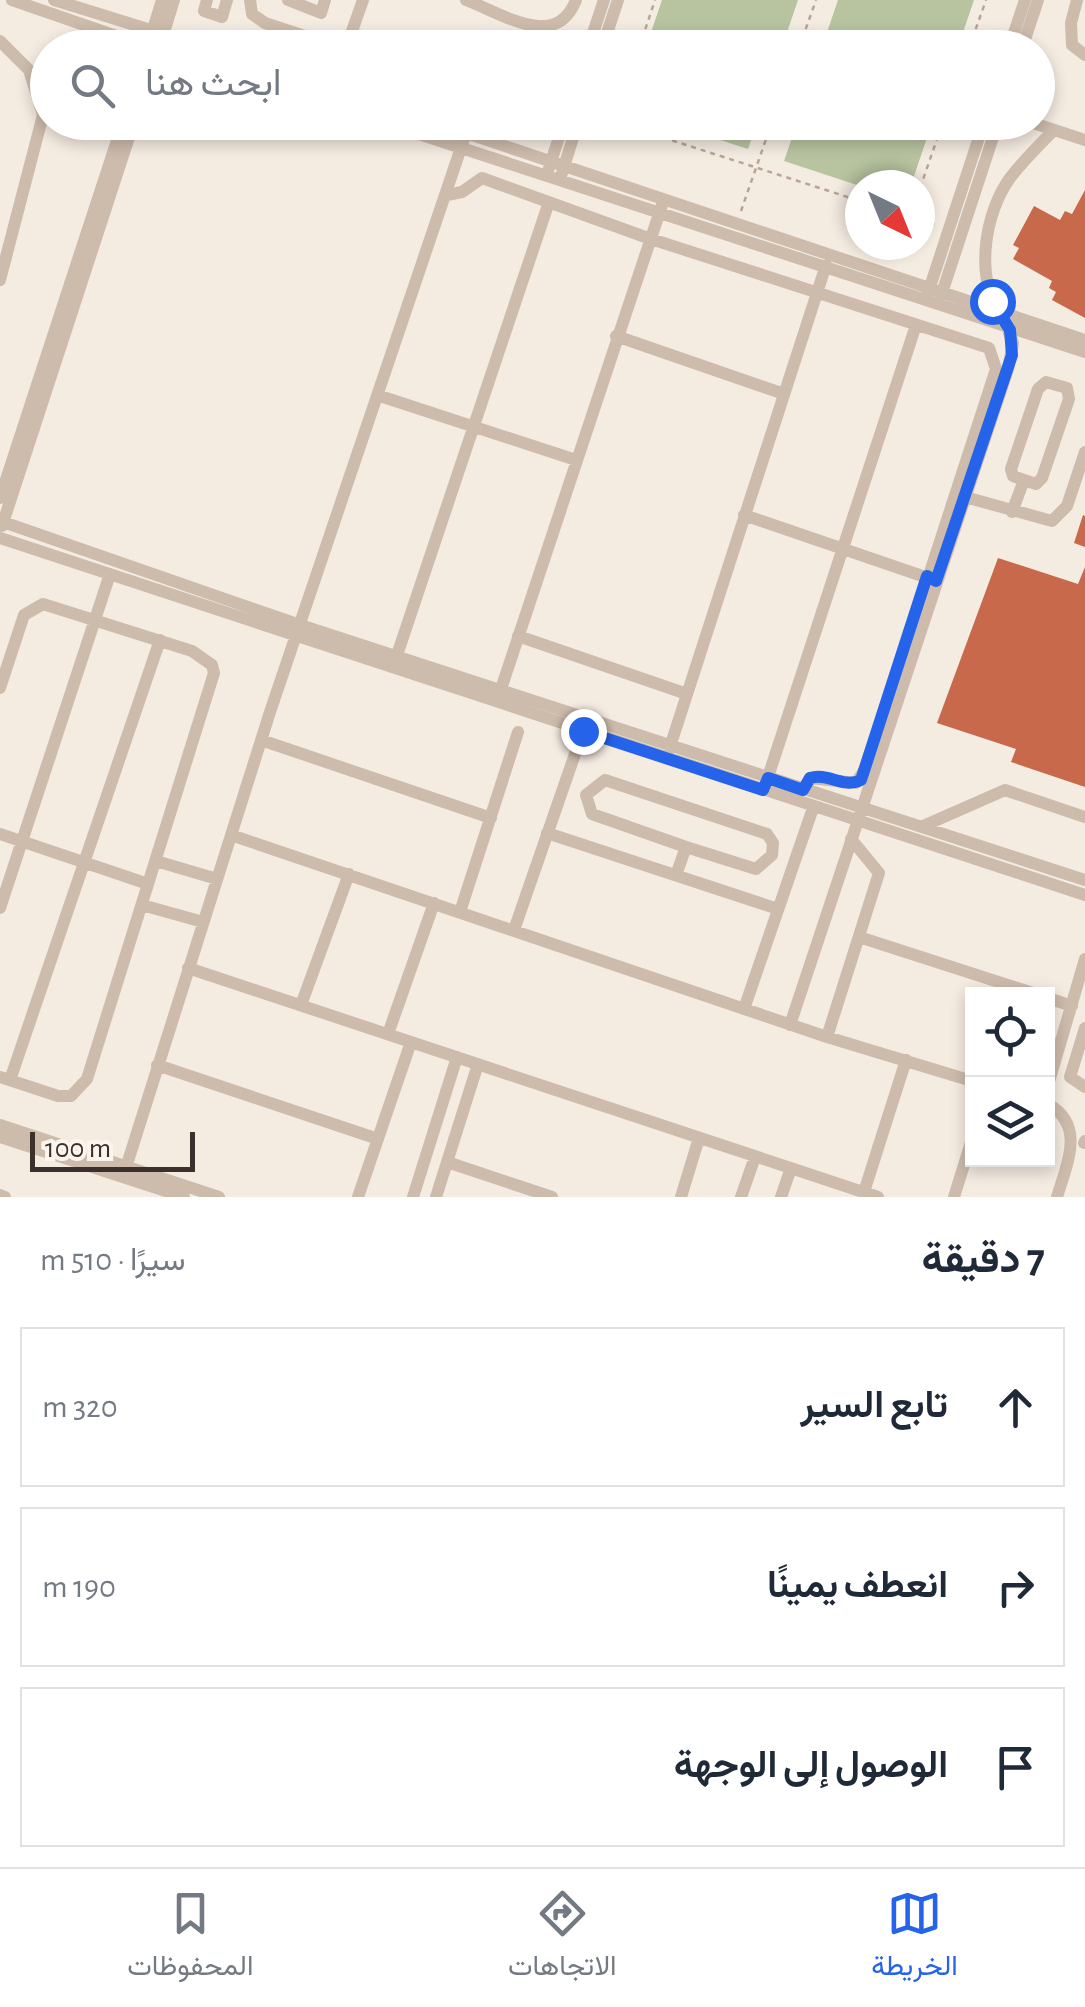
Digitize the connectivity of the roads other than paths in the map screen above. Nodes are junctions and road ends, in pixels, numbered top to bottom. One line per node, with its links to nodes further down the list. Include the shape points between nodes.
1 (12, 0): 18 (lane)
2 (54, 0): 21 (lane)
3 (162, 0): 21 (lane)
4 (174, 0): 21 (lane)
5 (207, 0): 6 (lane, via 204,11 222,17)
6 (228, 0)
7 (250, 0): 22 (lane, via 252,14)
8 (288, 0): 9 (lane, via 321,12)
9 (325, 0)
10 (363, 0): 23 (lane)
11 (466, 0): 19 (lane)
12 (576, 0): 19 (lane, via 556,27 535,26)
13 (604, 0): 24 (lane)
14 (618, 0): 25 (lane)
15 (1025, 0): 26 (lane)
16 (1038, 0): 27 (lane)
17 (1077, 0): 29 (lane, via 1072,46)
18 (31, 3): 20 (lane)
19 (502, 6)
20 (103, 30)
21 (158, 30)
22 (287, 30)
23 (351, 30)
24 (594, 30)
25 (608, 30)
26 (1015, 30)
27 (1028, 30)
28 (0, 40): 30 (lane)
29 (1085, 55)
30 (30, 76)
31 (1055, 131): 43 (lane)
32 (36, 140): 52 (lane)
33 (117, 140): 69 (lane)
34 (128, 140): 72 (lane)
35 (436, 140): 44 (lane)
36 (463, 140): 44 (lane)
37 (484, 140): 45 (lane)
38 (561, 140): 45 (lane)
39 (569, 140): 45 (lane)
40 (978, 140): 54 (lane)
41 (991, 140): 54 (lane)
42 (1043, 140): 55 (lane, via 1008,181 991,220 989,290)
43 (1085, 140)
44 (460, 148): 46 (lane); 47 (lane)
45 (558, 164): 46 (lane); 49 (lane)
46 (553, 178): 49 (lane)
47 (447, 195): 48 (lane, via 482,178); 63 (lane)
48 (548, 202): 50 (lane); 64 (lane)
49 (662, 205): 50 (lane); 51 (lane); 54 (lane, via 737,222)
50 (648, 238): 53 (lane); 58 (lane)
51 (826, 265): 53 (lane); 54 (lane)
52 (0, 280)
53 (817, 292): 56 (lane); 62 (lane)
54 (934, 295): 55 (lane); 57 (lane)
55 (1001, 312): 57 (lane); 59 (lane)
56 (916, 325): 73 (lane); 75 (lane, via 989,348 996,369)
57 (1010, 330): 59 (lane); 68 (lane, via 1008,369)
58 (616, 336): 62 (lane); 66 (lane)
59 (1055, 336): 60 (lane); 61 (lane)
60 (1085, 340)
61 (1085, 352)
62 (784, 394): 71 (lane)
63 (380, 396): 64 (lane); 77 (lane)
64 (473, 426): 66 (lane); 80 (lane)
65 (1085, 452): 70 (lane, via 1061,516 1043,522)
66 (576, 460): 78 (lane)
67 (1024, 480): 67 (lane, via 1040,482 1048,463 1069,400 1057,382 1042,385 1032,405 1011,469); 70 (lane)
68 (965, 496): 70 (lane); 75 (lane)
69 (0, 498)
70 (1012, 512)
71 (744, 515): 73 (lane); 82 (lane)
72 (1, 529): 74 (lane); 77 (lane)
73 (845, 548): 75 (lane); 88 (lane)
74 (110, 574): 76 (lane); 77 (lane)
75 (932, 579): 89 (lane, via 861,780 849,784 818,776); 91 (lane)
76 (96, 619): 79 (lane); 81 (lane, via 43,604 28,610); 99 (lane)
77 (298, 631): 80 (lane); 86 (lane)
78 (518, 636): 82 (lane); 83 (lane)
79 (160, 640): 102 (lane); 103 (lane, via 204,658 214,673)
80 (395, 662): 83 (lane)
81 (0, 688)
82 (687, 694): 87 (lane)
83 (498, 697): 84 (lane); 87 (lane)
84 (583, 731): 87 (lane); 96 (lane)
85 (518, 732): 93 (lane)
86 (261, 740): 93 (lane); 98 (lane)
87 (668, 752): 88 (lane)
88 (765, 784): 89 (lane); 90 (lane)
89 (803, 790): 91 (lane)
90 (813, 808): 94 (lane); 114 (lane)
91 (862, 808): 94 (lane); 95 (lane)
92 (1085, 817): 95 (lane, via 1005,790)
93 (490, 818): 115 (lane)
94 (857, 823): 100 (lane); 109 (lane)
95 (921, 827): 107 (lane)
96 (548, 833): 105 (lane); 117 (lane)
97 (0, 834): 99 (lane)
98 (231, 834): 104 (lane); 106 (lane)
99 (20, 839): 102 (lane); 112 (lane)
100 (852, 839): 118 (lane, via 879,873); 126 (lane)
101 (686, 847): 101 (lane, via 592,814 586,795 605,780 767,834 773,843 772,855 756,869); 105 (lane)
102 (86, 859): 108 (lane); 136 (lane)
103 (156, 860): 106 (lane); 108 (lane)
104 (348, 874): 110 (lane); 123 (lane)
105 (676, 876): 114 (lane)
106 (217, 879): 116 (lane)
107 (1085, 880)
108 (148, 884): 111 (lane)
109 (1078, 893): 113 (lane)
110 (434, 903): 115 (lane); 128 (lane)
111 (142, 904): 116 (lane); 136 (lane, via 81,1089 58,1096)
112 (0, 908)
113 (1085, 908)
114 (778, 909): 125 (lane)
115 (460, 912): 117 (lane)
116 (203, 922): 120 (lane)
117 (514, 930): 125 (lane)
118 (859, 937): 121 (lane); 129 (lane)
119 (1085, 959): 124 (lane)
120 (188, 968): 123 (lane); 134 (lane)
121 (1014, 987)
122 (1055, 1000): 124 (lane)
123 (301, 1006): 128 (lane)
124 (1072, 1006): 135 (lane)
125 (744, 1008): 126 (lane)
126 (790, 1024): 129 (lane)
127 (1085, 1028): 138 (lane, via 1070,1076)
128 (388, 1034): 130 (lane)
129 (827, 1037): 132 (lane)
130 (410, 1042): 131 (lane); 142 (lane)
131 (457, 1057): 133 (lane); 155 (lane)
132 (906, 1060): 137 (lane); 151 (lane)
133 (478, 1064): 143 (lane); 146 (lane)
134 (157, 1065): 142 (lane); 150 (lane)
135 (1050, 1077)
136 (5, 1078)
137 (965, 1079)
138 (1085, 1087)
139 (1055, 1108): 145 (lane, via 1074,1127)
140 (0, 1125): 150 (lane)
141 (0, 1137): 150 (lane)
142 (378, 1138): 154 (lane)
143 (699, 1138): 144 (lane); 158 (lane)
144 (755, 1156): 149 (lane); 159 (lane)
145 (1070, 1160): 148 (lane); 162 (lane)
146 (447, 1162): 156 (lane); 157 (lane)
147 (965, 1162): 161 (lane)
148 (1085, 1166)
149 (792, 1168): 151 (lane); 160 (lane)
150 (124, 1172): 152 (lane); 153 (lane)
151 (871, 1195)
152 (184, 1197)
153 (219, 1197)
154 (358, 1197)
155 (413, 1197)
156 (436, 1197)
157 (552, 1197)
158 (680, 1197)
159 (741, 1197)
160 (782, 1197)
161 (954, 1197)
162 (1057, 1197)

